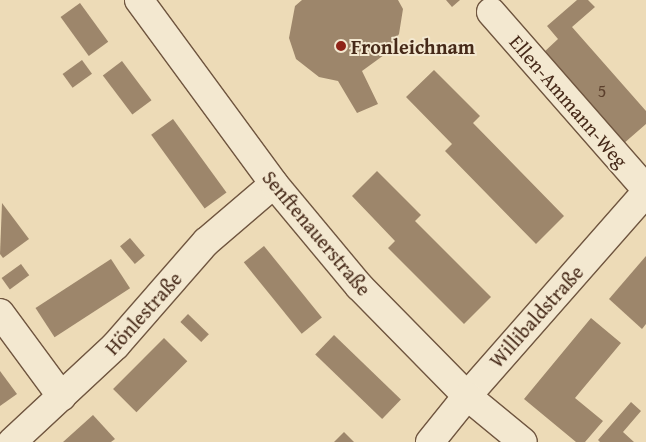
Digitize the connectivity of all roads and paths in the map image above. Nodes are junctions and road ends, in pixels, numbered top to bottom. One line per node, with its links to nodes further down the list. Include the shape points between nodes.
1 (139, 0): 3 (street, Senftenauerstraße)
2 (491, 12): 4 (street, Ellen-Ammann-Weg)
3 (274, 184): 6 (street, Senftenauerstraße, via 359,286); 7 (street, Hönlestraße, via 206,242 116,345)
4 (646, 191): 6 (street, Willibaldstraße)
5 (0, 313): 7 (street)
6 (467, 396): 9 (street, Willibaldstraße); 10 (street, Senftenauerstraße)
7 (62, 397): 8 (street, Hönlestraße)
8 (12, 442)
9 (430, 442)
10 (523, 442)

